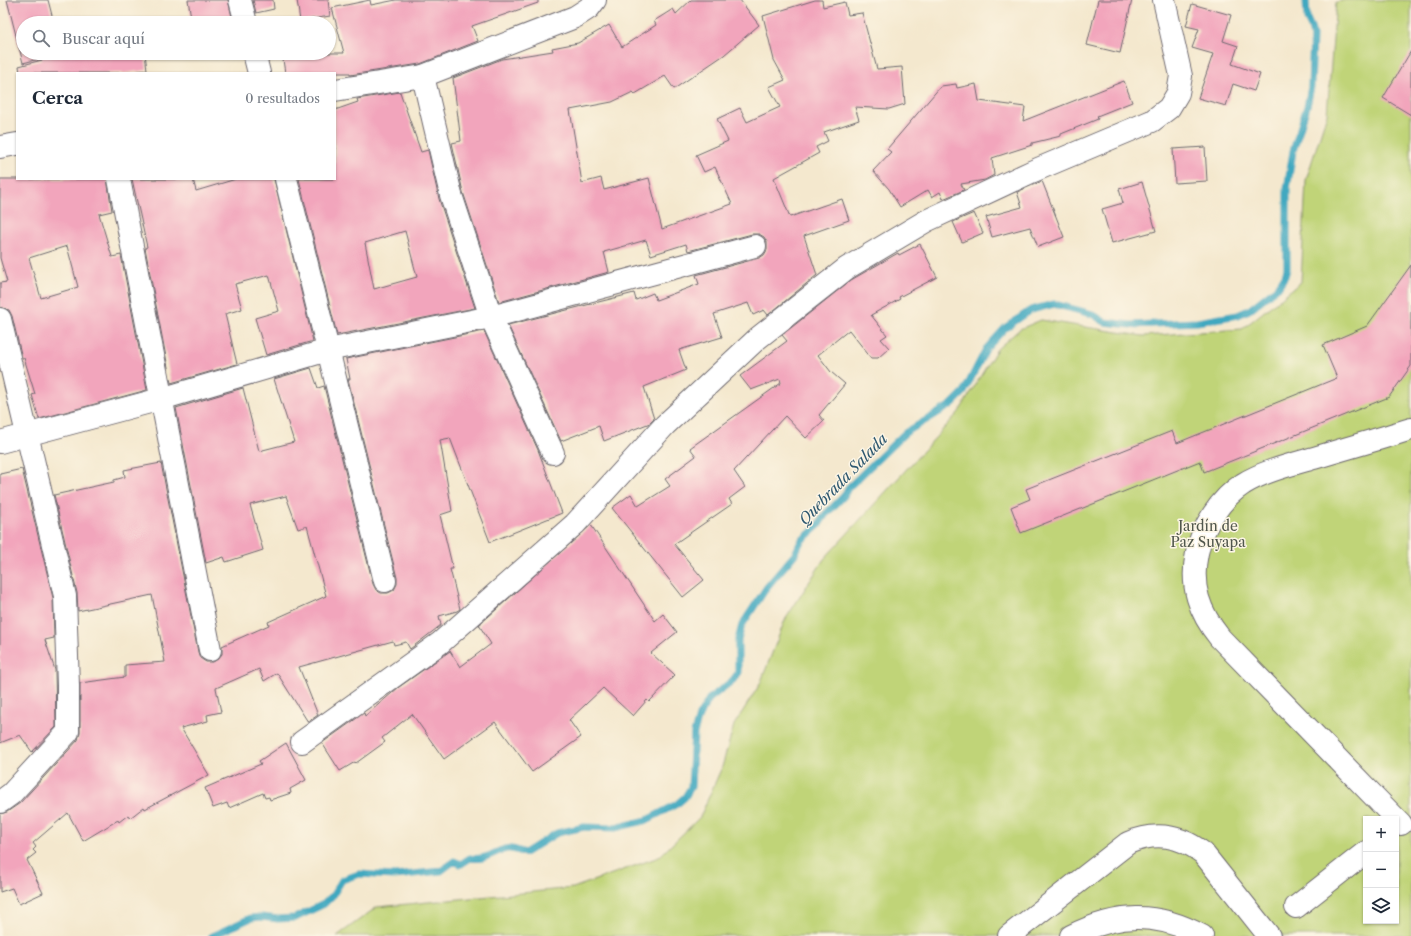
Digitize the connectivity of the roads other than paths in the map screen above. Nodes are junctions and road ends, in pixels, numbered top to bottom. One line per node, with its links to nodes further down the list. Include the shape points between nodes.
1 (240, 0): 4 (street)
2 (595, 0): 7 (street, via 589,8 575,17)
3 (1164, 0): 24 (street, via 1181,76 1178,93 1169,108 1152,121 1031,172 926,221 847,268 758,338 665,425 575,524 440,643)
4 (244, 16)
5 (256, 60): 6 (street)
6 (259, 72)
7 (423, 76): 8 (street); 14 (street, via 451,195)
8 (336, 90)
9 (16, 144): 10 (street)
10 (0, 147)
11 (119, 180): 17 (street)
12 (286, 180): 16 (street)
13 (755, 246): 14 (street)
14 (491, 317): 16 (street); 21 (street)
15 (0, 319): 19 (street)
16 (328, 350): 17 (street); 22 (street)
17 (161, 399): 19 (street); 23 (street)
18 (1411, 429): 26 (street, via 1290,465 1242,484 1210,519 1198,543 1194,568 1197,596 1207,621 1220,638)
19 (28, 434): 20 (street); 25 (street, via 65,596 68,732 11,794)
20 (0, 442)
21 (553, 453)
22 (385, 581)
23 (210, 650)
24 (302, 742)
25 (0, 802)
26 (1403, 824)
27 (1363, 854): 28 (street)
28 (1296, 907)
29 (1009, 936): 32 (street, via 1128,842 1141,837 1167,835 1192,845 1202,853)
30 (1071, 936): 31 (street, via 1098,923 1126,918 1155,918 1184,926)
31 (1202, 936)
32 (1269, 936)

